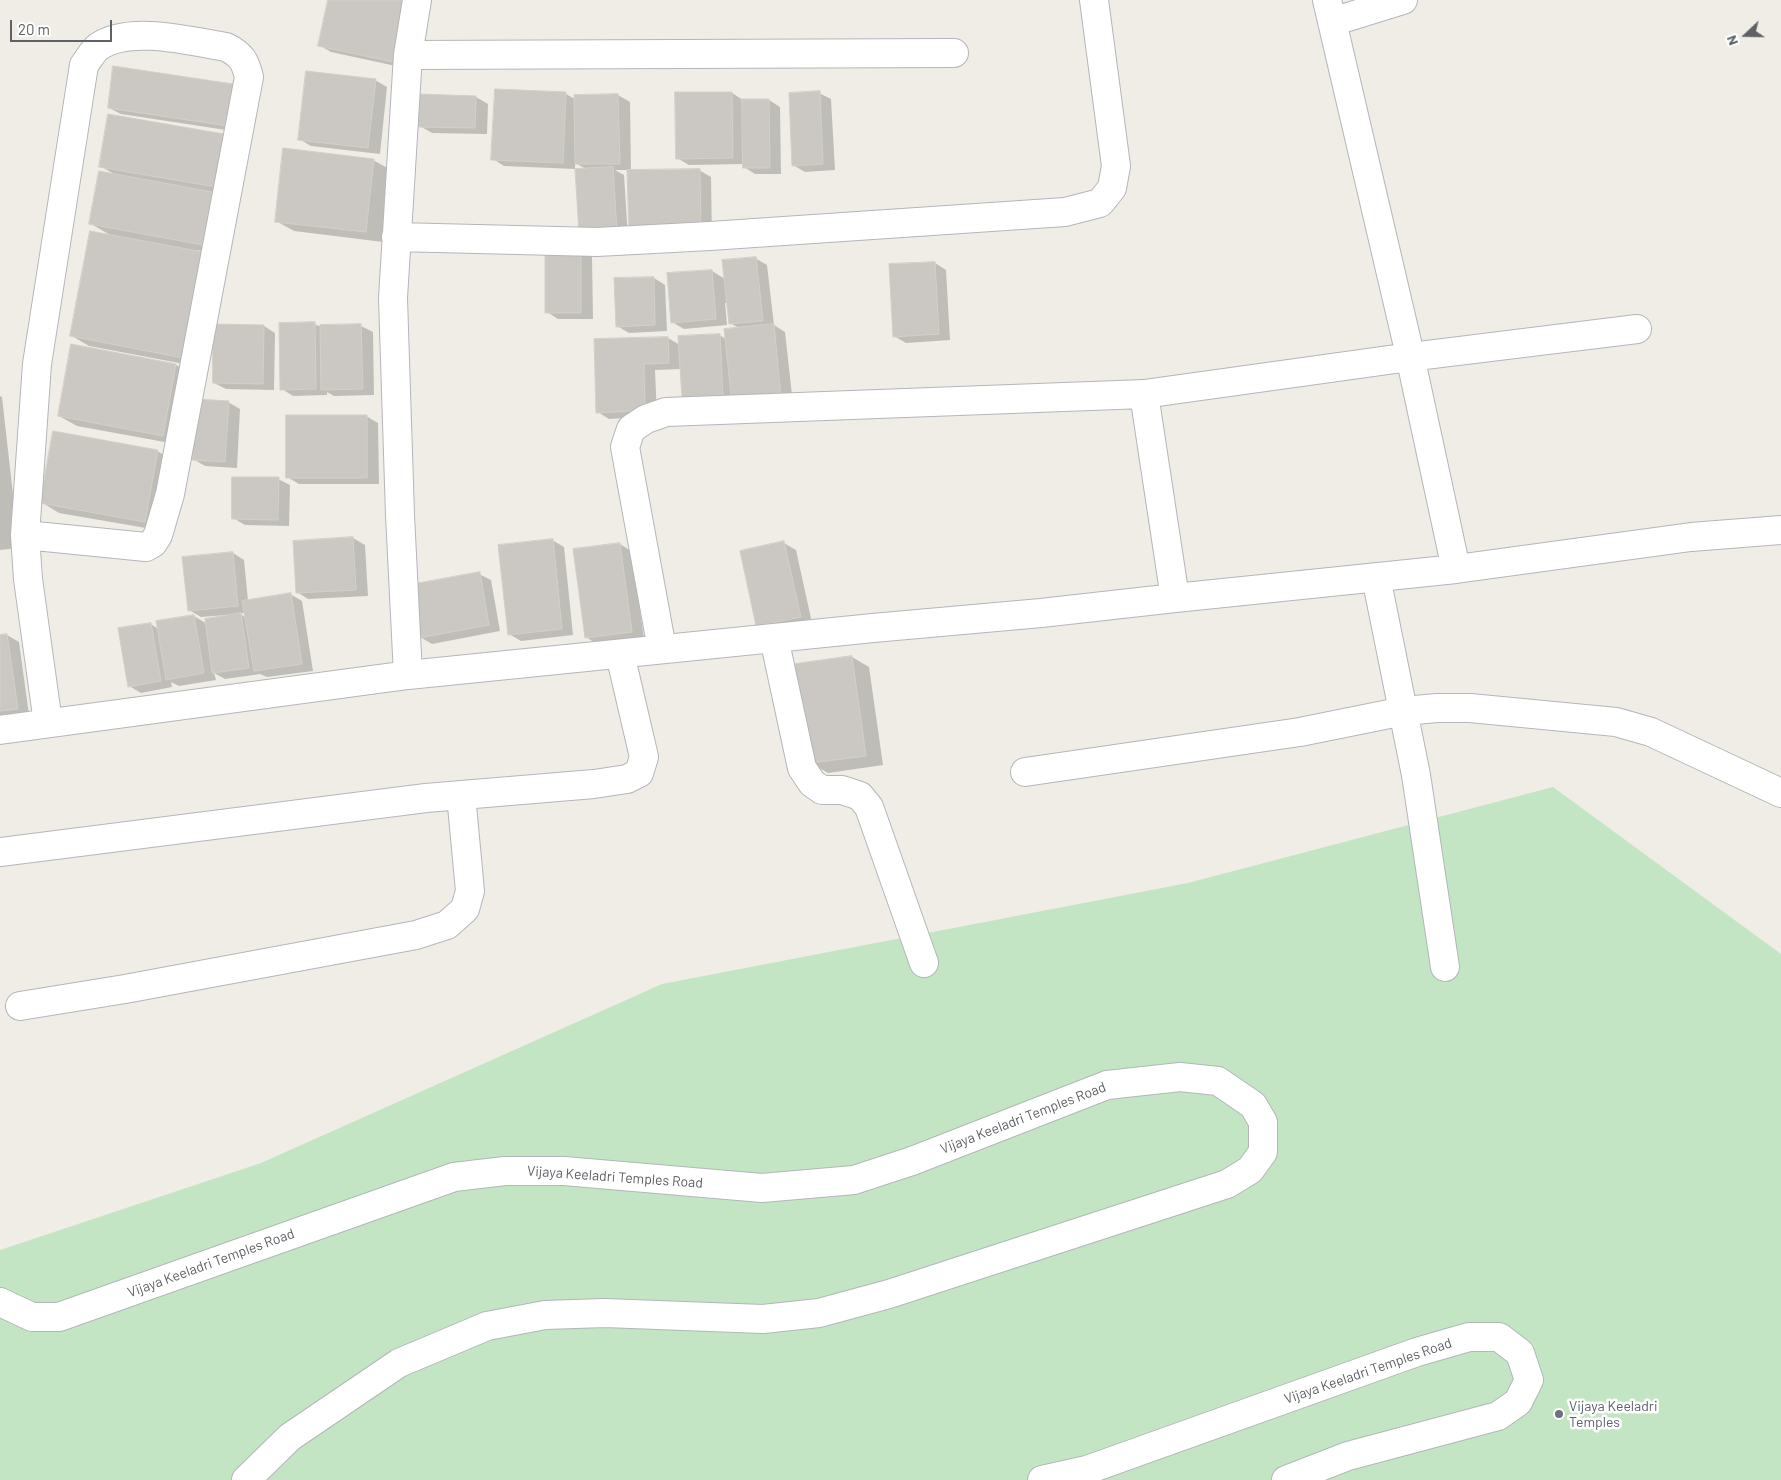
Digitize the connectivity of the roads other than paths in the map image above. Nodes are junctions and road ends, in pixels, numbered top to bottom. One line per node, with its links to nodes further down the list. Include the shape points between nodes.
1 (417, 0): 6 (street)
2 (1094, 0): 7 (street, via 1116,166 1112,188 1100,203 1065,212 606,241)
3 (1403, 0): 4 (street)
4 (1330, 11): 9 (street)
5 (954, 53): 6 (street)
6 (408, 55): 7 (street)
7 (396, 236): 19 (street, via 393,298)
8 (1637, 329): 9 (street)
9 (1410, 357): 10 (street); 13 (street)
10 (1144, 394): 15 (street); 17 (street, via 666,412 646,419 631,429 625,447)
11 (1781, 530): 13 (street, via 1691,537)
12 (25, 535): 12 (street, via 36,364 84,65 97,48 117,38 141,34 226,46 246,62 249,78 170,494 158,535 146,547); 21 (street)
13 (1456, 569): 14 (street)
14 (1376, 577): 15 (street); 20 (street)
15 (1175, 598): 16 (street)
16 (774, 638): 17 (street); 27 (street, via 802,768 812,783 822,790 842,790 860,796 870,807)
17 (662, 649): 18 (street)
18 (620, 654): 19 (street); 25 (street, via 644,757 639,773 627,779 594,784)
19 (408, 675): 21 (street)
20 (1404, 710): 23 (street, via 1300,732); 24 (street, via 1470,708 1616,722 1651,732); 28 (street)
21 (48, 723): 22 (street)
22 (0, 730)
23 (1025, 772)
24 (1781, 793)
25 (461, 795): 26 (street); 29 (street, via 470,891 465,909 447,925 397,938)
26 (0, 852)
27 (924, 963)
28 (1445, 968)
29 (20, 1006)
30 (0, 1302): 31 (street, Vijaya Keeladri Temples Road, via 32,1318 59,1317 454,1177 505,1171 564,1171 762,1188 854,1180 912,1161 1107,1085 1180,1078 1218,1081 1253,1105 1264,1122 1263,1152 1250,1170 1227,1184 889,1294 819,1313 763,1319 605,1313 545,1315 487,1326 399,1363 290,1437)
31 (246, 1480)
32 (1042, 1480): 33 (street, Vijaya Keeladri Temples Road, via 1087,1470 1417,1352 1469,1337 1499,1337 1520,1353 1529,1380 1518,1402 1498,1416 1348,1456)
33 (1286, 1480)

